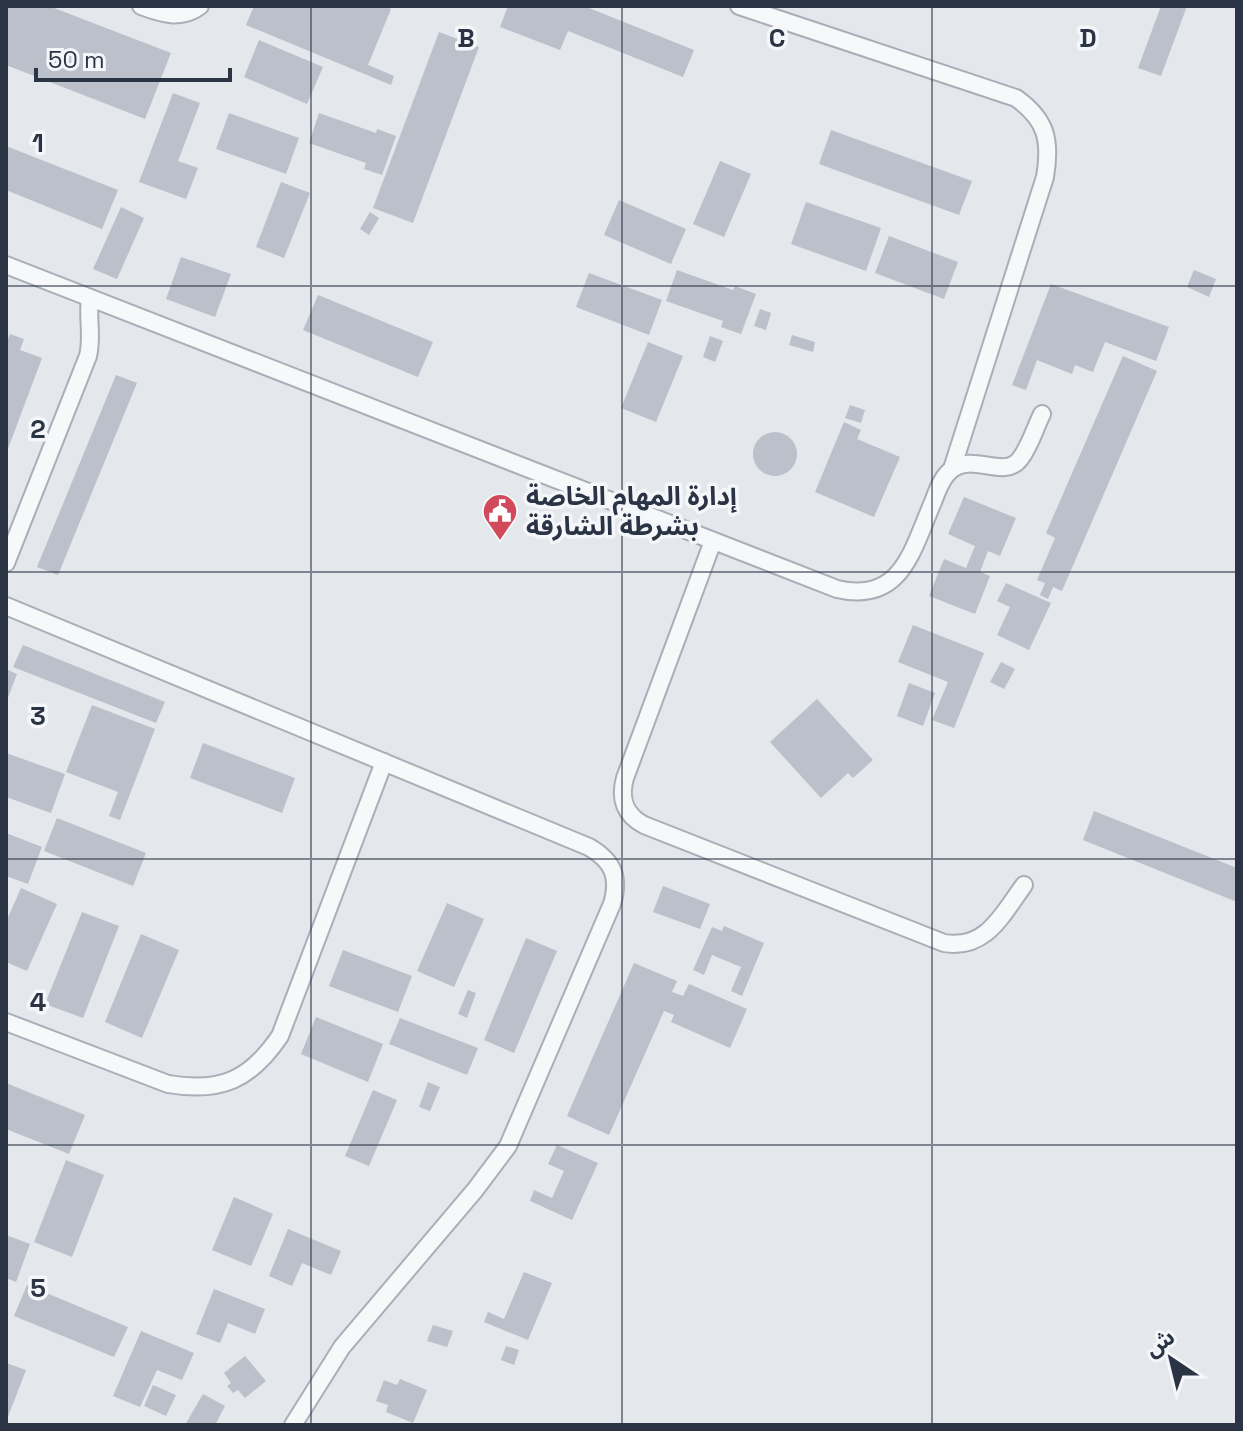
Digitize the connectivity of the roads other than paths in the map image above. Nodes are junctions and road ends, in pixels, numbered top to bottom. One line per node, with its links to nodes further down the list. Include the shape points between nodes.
1 (141, 6): 2 (lane, via 167,15)
2 (200, 6)
3 (739, 6): 7 (lane, via 1016,98 1045,130 1045,177)
4 (6, 265): 5 (lane)
5 (90, 298): 8 (lane); 9 (lane, via 88,356)
6 (1042, 414): 7 (lane, via 1019,461 1009,467 974,462)
7 (952, 469): 8 (lane, via 908,560 879,590 857,594 837,589)
8 (713, 541): 12 (lane, via 625,778 622,797 629,814 644,825 944,943 967,944 987,934)
9 (6, 563)
10 (6, 606): 11 (lane)
11 (384, 762): 13 (lane, via 280,1036 245,1075 195,1089 168,1084); 14 (lane, via 604,855 617,887 508,1146 351,1336)
12 (1024, 885)
13 (6, 1022)
14 (293, 1425)

